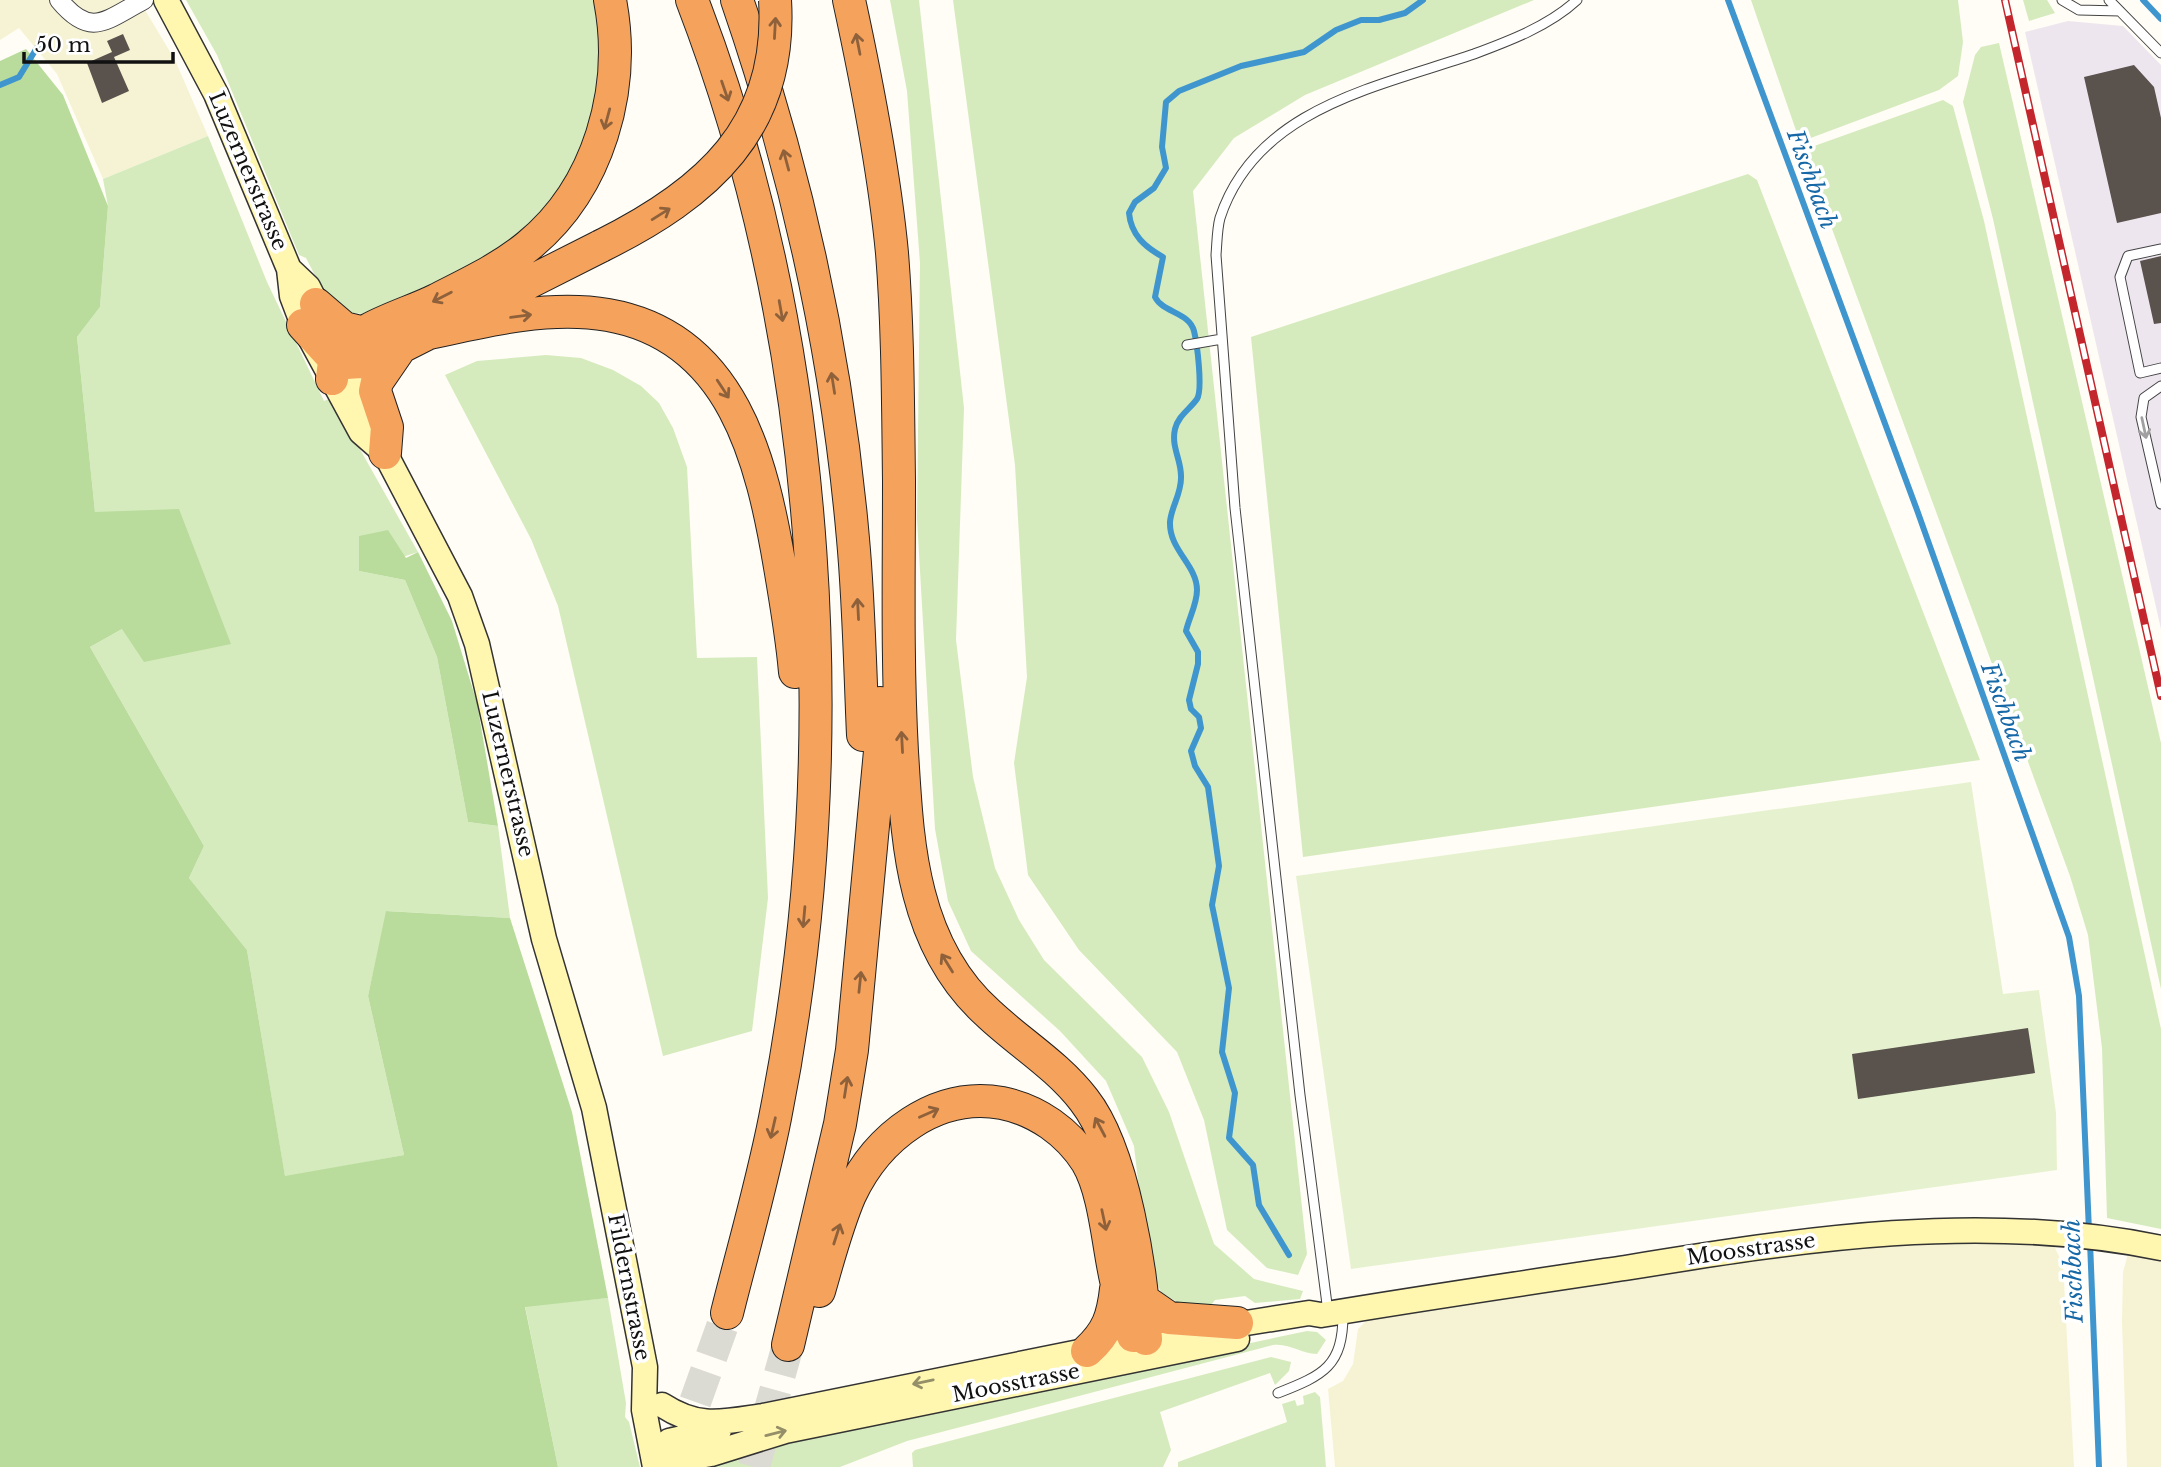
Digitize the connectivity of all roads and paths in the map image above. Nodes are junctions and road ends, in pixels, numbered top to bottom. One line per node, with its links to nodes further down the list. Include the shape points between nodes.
1 (59, 0): 2 (street, via 79,22 93,24)
2 (144, 0)
3 (166, 0): 16 (main road, Luzernerstrasse, via 216,94 289,269 292,296)
4 (610, 0): 17 (highway, one-way to 17, via 615,30 612,96 597,150 571,198 546,229 507,261)
5 (692, 0): 27 (highway, one-way to 27, via 754,189 792,375 802,456 814,691)
6 (737, 0): 28 (highway, one-way to 6, via 853,538 834,384 796,199)
7 (775, 0): 18 (highway, one-way to 7, bridge, via 601,246 680,202 703,183 729,155 754,112 774,48)
8 (849, 0): 14 (highway, one-way to 8)
9 (1577, 0): 19 (lane, via 1535,29 1315,110 1274,137 1236,186 1220,219 1216,255)
10 (2062, 0): 12 (lane, via 2080,10)
11 (2109, 0): 12 (lane)
12 (2120, 11): 13 (lane)
13 (2161, 53)
14 (865, 89): 28 (highway, via 878,261 881,479 880,751); 32 (highway, one-way to 14, via 1122,1192 1104,1133 1069,1081 972,998 942,956 918,890 909,844 899,704 891,253)
15 (2161, 249): 23 (lane, via 2128,257 2120,277 2140,373)
16 (310, 315): 17 (highway); 22 (highway)
17 (365, 333): 22 (highway)
18 (430, 333): 21 (highway); 27 (highway, one-way to 27, via 531,315 607,315 661,332 716,378 745,430 773,529 793,652)
19 (1222, 340): 20 (lane); 34 (lane, via 1298,1082)
20 (1187, 345)
21 (401, 347): 22 (highway, via 361,362); 25 (highway, via 375,391 387,428)
22 (338, 363): 25 (main road, Luzernerstrasse, via 380,430)
23 (2161, 368)
24 (2161, 386): 26 (lane, one-way to 26, via 2144,398 2141,416)
25 (385, 453): 29 (main road, Luzernerstrasse, via 460,596 477,644 544,939)
26 (2161, 504)
27 (810, 849): 33 (highway, one-way to 33, via 800,959 775,1119)
28 (869, 873): 31 (highway, via 852,1050 796,1346 850,1195 868,1165 916,1119 962,1103 991,1102 1030,1112 1054,1126 1079,1150 1096,1184)
29 (594, 1108): 38 (main road, Fildernstrasse)
30 (2161, 1248): 34 (main road, Moosstrasse, via 2109,1238 1977,1229 1882,1232 1802,1240)
31 (1116, 1284): 36 (highway); 37 (highway, via 1108,1329)
32 (1143, 1300): 35 (highway, via 1169,1318); 36 (highway)
33 (727, 1314)
34 (1331, 1314): 35 (main road, Moosstrasse); 36 (main road, Moosstrasse, via 1311,1322); 39 (lane, via 1343,1339 1336,1359)
35 (1237, 1323): 36 (main road, Moosstrasse)
36 (1141, 1346): 37 (main road, Moosstrasse); 43 (main road, Moosstrasse, one-way to 36, via 785,1431)
37 (1087, 1350): 41 (main road, Moosstrasse, one-way to 41)
38 (645, 1367): 40 (main road); 42 (main road, Fildernstrasse, via 644,1410)
39 (1278, 1393)
40 (662, 1405): 41 (main road, Moosstrasse, via 711,1424); 42 (main road)
41 (763, 1416): 42 (main road, Moosstrasse)
42 (665, 1458): 43 (main road, Moosstrasse)
43 (705, 1460)

